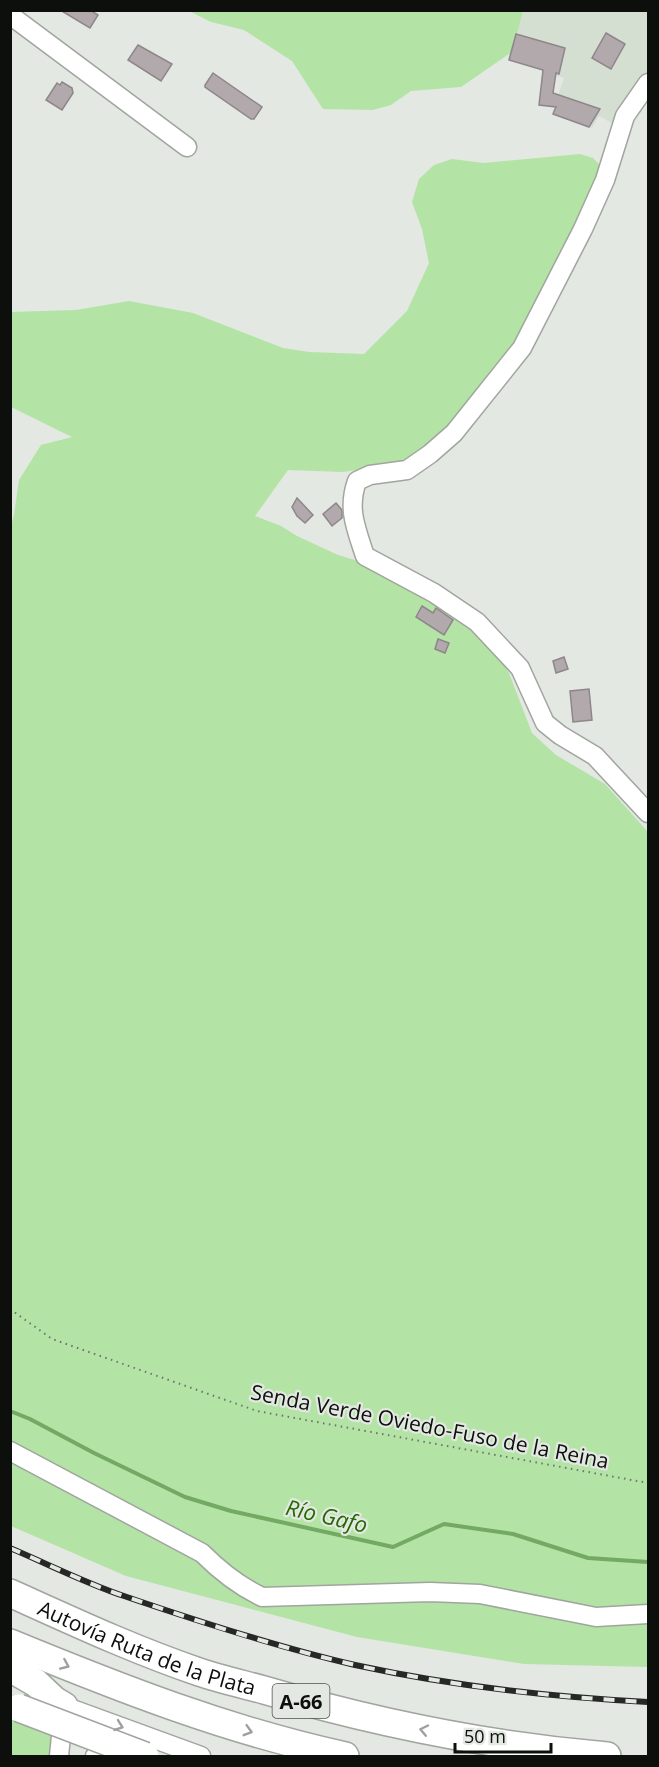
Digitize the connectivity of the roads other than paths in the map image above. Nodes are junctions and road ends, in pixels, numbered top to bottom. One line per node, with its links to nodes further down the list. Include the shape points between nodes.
1 (10, 15): 3 (street)
2 (648, 82): 4 (street, via 625,116 605,180 522,348 454,433 430,454 407,470 370,475 357,481 351,497 365,556 434,593 477,622 520,668 545,723 595,756)
3 (187, 147)
4 (648, 813)
5 (10, 1451): 7 (street, via 201,1553 246,1590 262,1597 480,1594 596,1617)
6 (10, 1593): 16 (highway, Autovía Ruta de la Plata / A-66, one-way to 6, via 546,1751 427,1731 321,1707 200,1672 102,1635)
7 (648, 1614)
8 (10, 1643): 15 (highway, Autovía Ruta de la Plata / A-66, one-way to 15, via 183,1711)
9 (10, 1668): 11 (highway)
10 (15, 1706): 13 (highway, bridge)
11 (64, 1706): 12 (street); 14 (street, one-way to 14)
12 (59, 1756)
13 (145, 1756)
14 (201, 1756)
15 (345, 1756)
16 (607, 1756)

